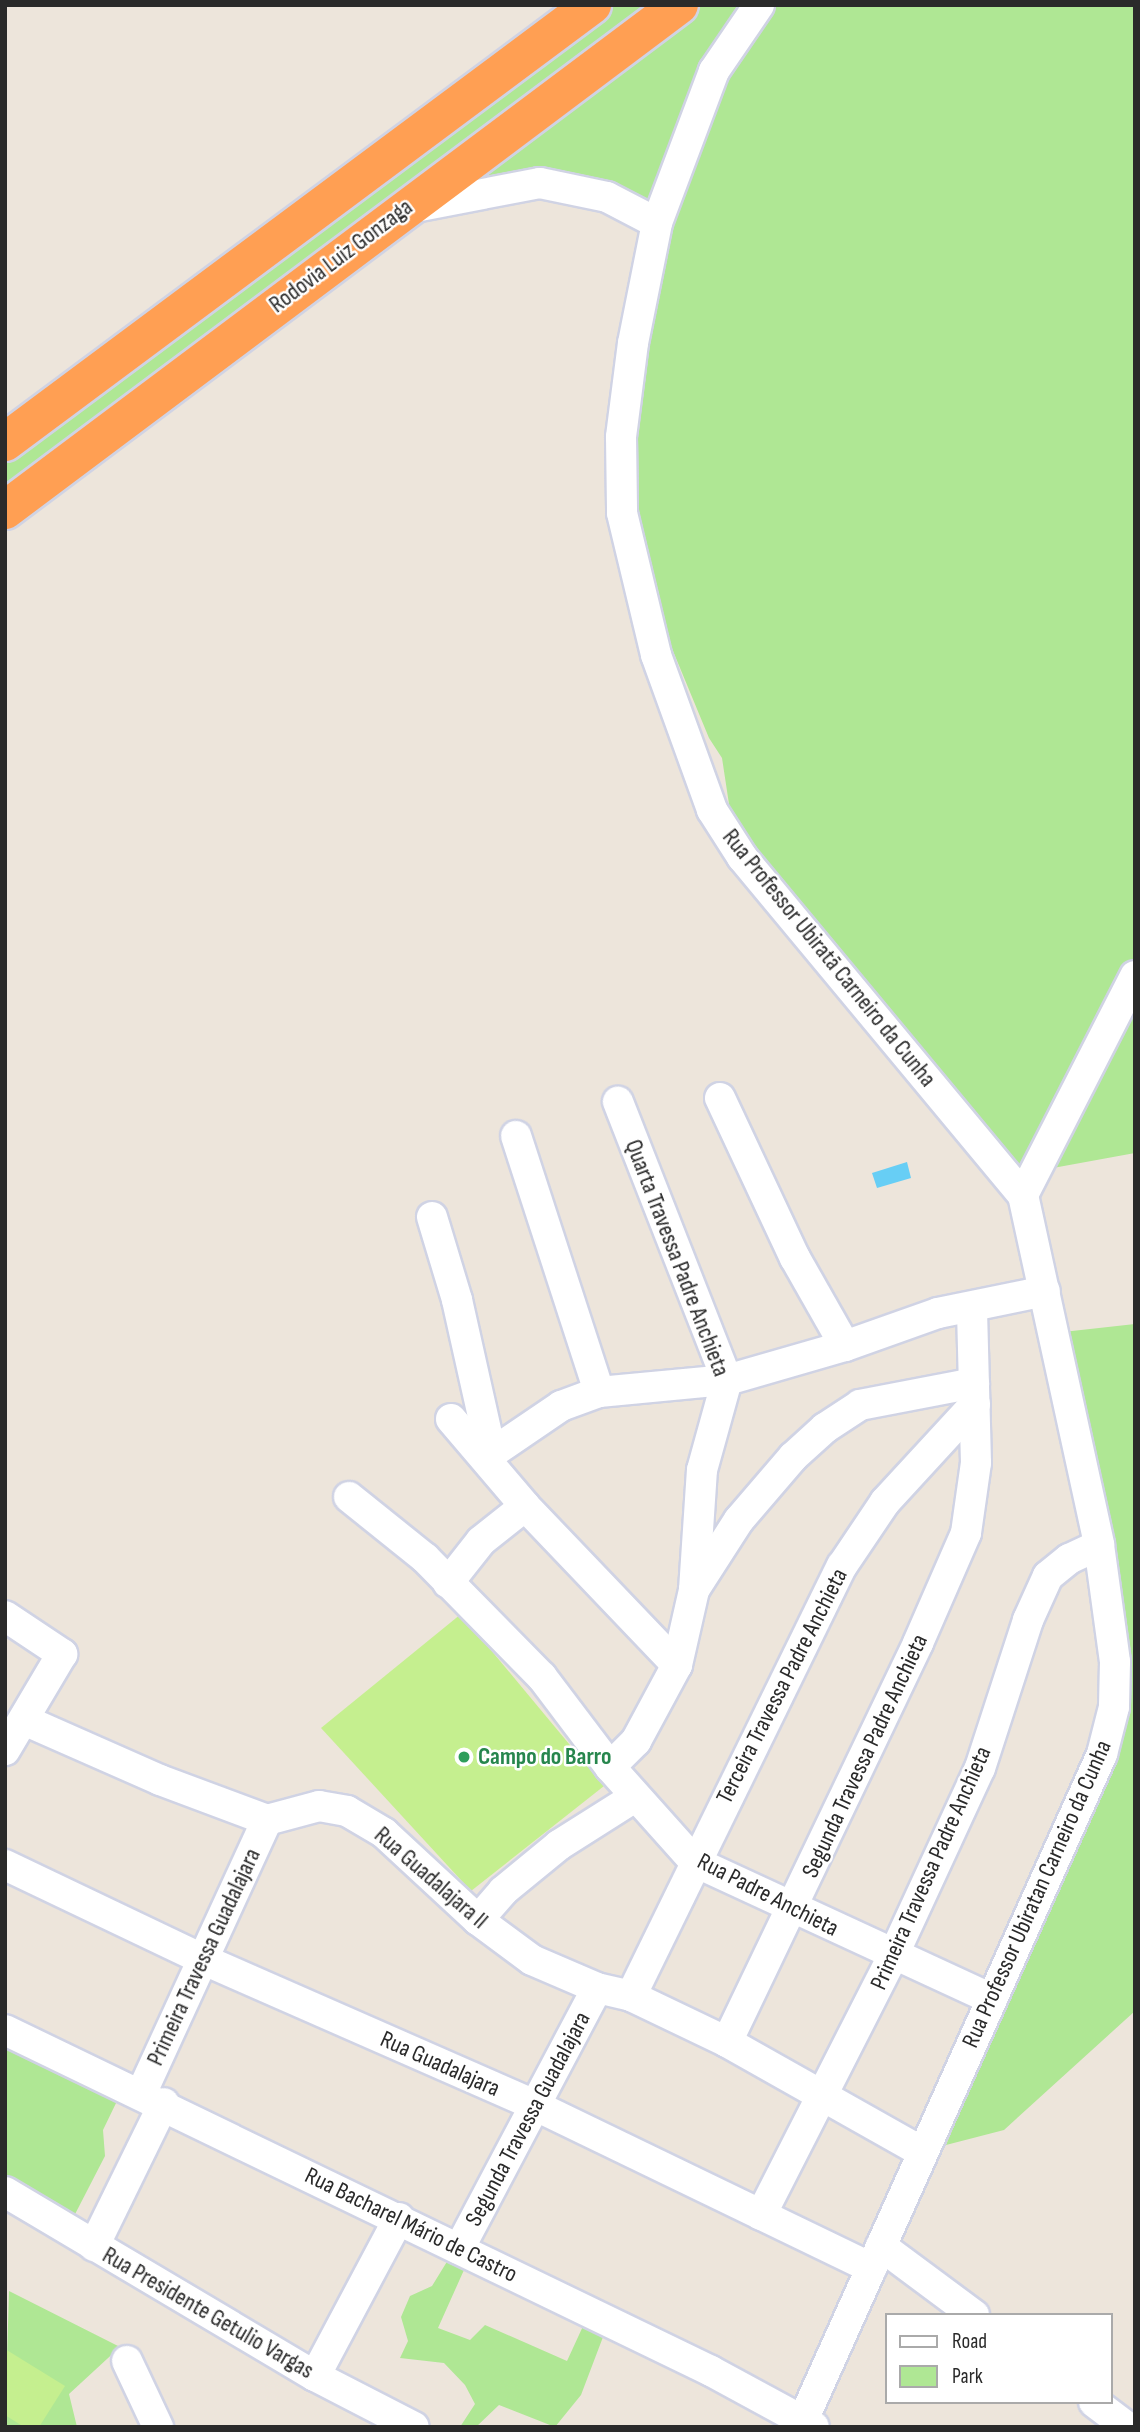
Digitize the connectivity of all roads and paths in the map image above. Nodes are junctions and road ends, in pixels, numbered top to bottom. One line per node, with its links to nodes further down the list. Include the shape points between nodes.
1 (592, 5): 6 (highway, Rodovia Luiz Gonzaga)
2 (679, 5): 4 (highway, Rodovia Luiz Gonzaga)
3 (759, 5): 5 (street, Rua Professor Ubiratã Carneiro da Cunha, via 714,71)
4 (397, 212): 5 (street, via 540,183 607,197); 7 (highway, Rodovia Luiz Gonzaga)
5 (657, 223): 12 (street, Rua Professor Ubiratã Carneiro da Cunha, via 621,436 622,513 656,655 712,810 742,858)
6 (5, 442)
7 (5, 510)
8 (1135, 976): 12 (street)
9 (720, 1098): 16 (street, via 795,1258)
10 (618, 1102): 17 (street, Quarta Travessa Padre Anchieta)
11 (516, 1136): 18 (street)
12 (1023, 1195): 14 (street, Rua Professor Ubiratã Carneiro da Cunha)
13 (432, 1217): 21 (street, via 457,1300)
14 (1045, 1291): 15 (street); 24 (street, Rua Professor Ubiratan Carneiro da Cunha)
15 (972, 1307): 16 (street, via 937,1313); 19 (street, Segunda Travessa Padre Anchieta)
16 (845, 1346): 17 (street)
17 (727, 1380): 18 (street); 26 (street, Quarta Travessa Padre Anchieta, via 702,1470)
18 (599, 1392): 21 (street, via 561,1406)
19 (974, 1393): 26 (street, via 860,1405 825,1428 793,1457 739,1520); 34 (street, Terceira Travessa Padre Anchieta, via 885,1502 842,1566); 36 (street, Segunda Travessa Padre Anchieta, via 974,1501 966,1533)
20 (451, 1419): 21 (street)
21 (488, 1455): 23 (street)
22 (349, 1497): 25 (street, Rua Padre Anchieta, via 425,1558)
23 (526, 1506): 25 (street, via 481,1541); 28 (street)
24 (1099, 1545): 38 (street, Primeira Travessa Padre Anchieta, via 1069,1559 1048,1576 1028,1620 980,1768); 42 (street, Rua Professor Ubiratan Carneiro da Cunha, via 1113,1637 1114,1707 1102,1754)
25 (448, 1583): 31 (street, Rua Padre Anchieta, via 542,1677)
26 (694, 1590): 28 (street, Quarta Travessa Padre Anchieta)
27 (5, 1616): 29 (street, via 62,1654)
28 (677, 1665): 31 (street, Quarta Travessa Padre Anchieta, via 636,1741)
29 (24, 1720): 30 (street); 33 (street, via 160,1780)
30 (5, 1750)
31 (610, 1768): 32 (street, Rua Padre Anchieta)
32 (635, 1797): 34 (street, Rua Padre Anchieta); 37 (street, via 559,1844 503,1891)
33 (267, 1820): 37 (street, Rua Guadalajara II, via 319,1807 347,1811 384,1833); 39 (street, Primeira Travessa Guadalajara)
34 (695, 1861): 36 (street, Rua Padre Anchieta); 41 (street, Terceira Travessa Padre Anchieta)
35 (5, 1865): 39 (street, Rua Guadalajara)
36 (792, 1910): 38 (street, Rua Padre Anchieta); 44 (street, Segunda Travessa Padre Anchieta)
37 (478, 1920): 40 (street, Rua Guadalajara II, via 532,1961)
38 (893, 1955): 42 (street, Rua Padre Anchieta); 45 (street, Primeira Travessa Padre Anchieta)
39 (202, 1959): 46 (street, Primeira Travessa Guadalajara); 47 (street, Rua Guadalajara)
40 (597, 1989): 41 (street, Rua Guadalajara II); 47 (street, Segunda Travessa Guadalajara)
41 (631, 1996): 44 (street, Rua Guadalajara II)
42 (992, 1999): 48 (street, Rua Professor Ubiratan Carneiro da Cunha)
43 (5, 2030): 46 (street, Rua Bacharel Mário de Castro)
44 (727, 2042): 45 (street, Rua Guadalajara II)
45 (824, 2095): 48 (street, Rua Guadalajara II); 50 (street)
46 (152, 2099): 51 (street, Rua Bacharel Mário de Castro); 52 (street, Primeira Travessa Guadalajara)
47 (533, 2104): 50 (street, Rua Guadalajara); 53 (street, Segunda Travessa Guadalajara)
48 (922, 2152): 54 (street, Rua Professor Ubiratan Carneiro da Cunha)
49 (5, 2192): 52 (street, Rua Presidente Getulio Vargas)
50 (761, 2215): 54 (street, Rua Guadalajara)
51 (399, 2218): 53 (street, Rua Bacharel Mário de Castro); 57 (street)
52 (94, 2246): 57 (street, Rua Presidente Getulio Vargas)
53 (460, 2249): 59 (street, Rua Bacharel Mário de Castro, via 711,2371)
54 (876, 2257): 55 (street, Rua Guadalajara); 59 (street, Rua Professor Ubiratan Carneiro da Cunha)
55 (971, 2313)
56 (127, 2361): 60 (street)
57 (315, 2376): 61 (street, Rua Presidente Getulio Vargas)
58 (1097, 2404): 62 (street)
59 (806, 2425)
60 (158, 2427)
61 (414, 2427)
62 (1128, 2427)

